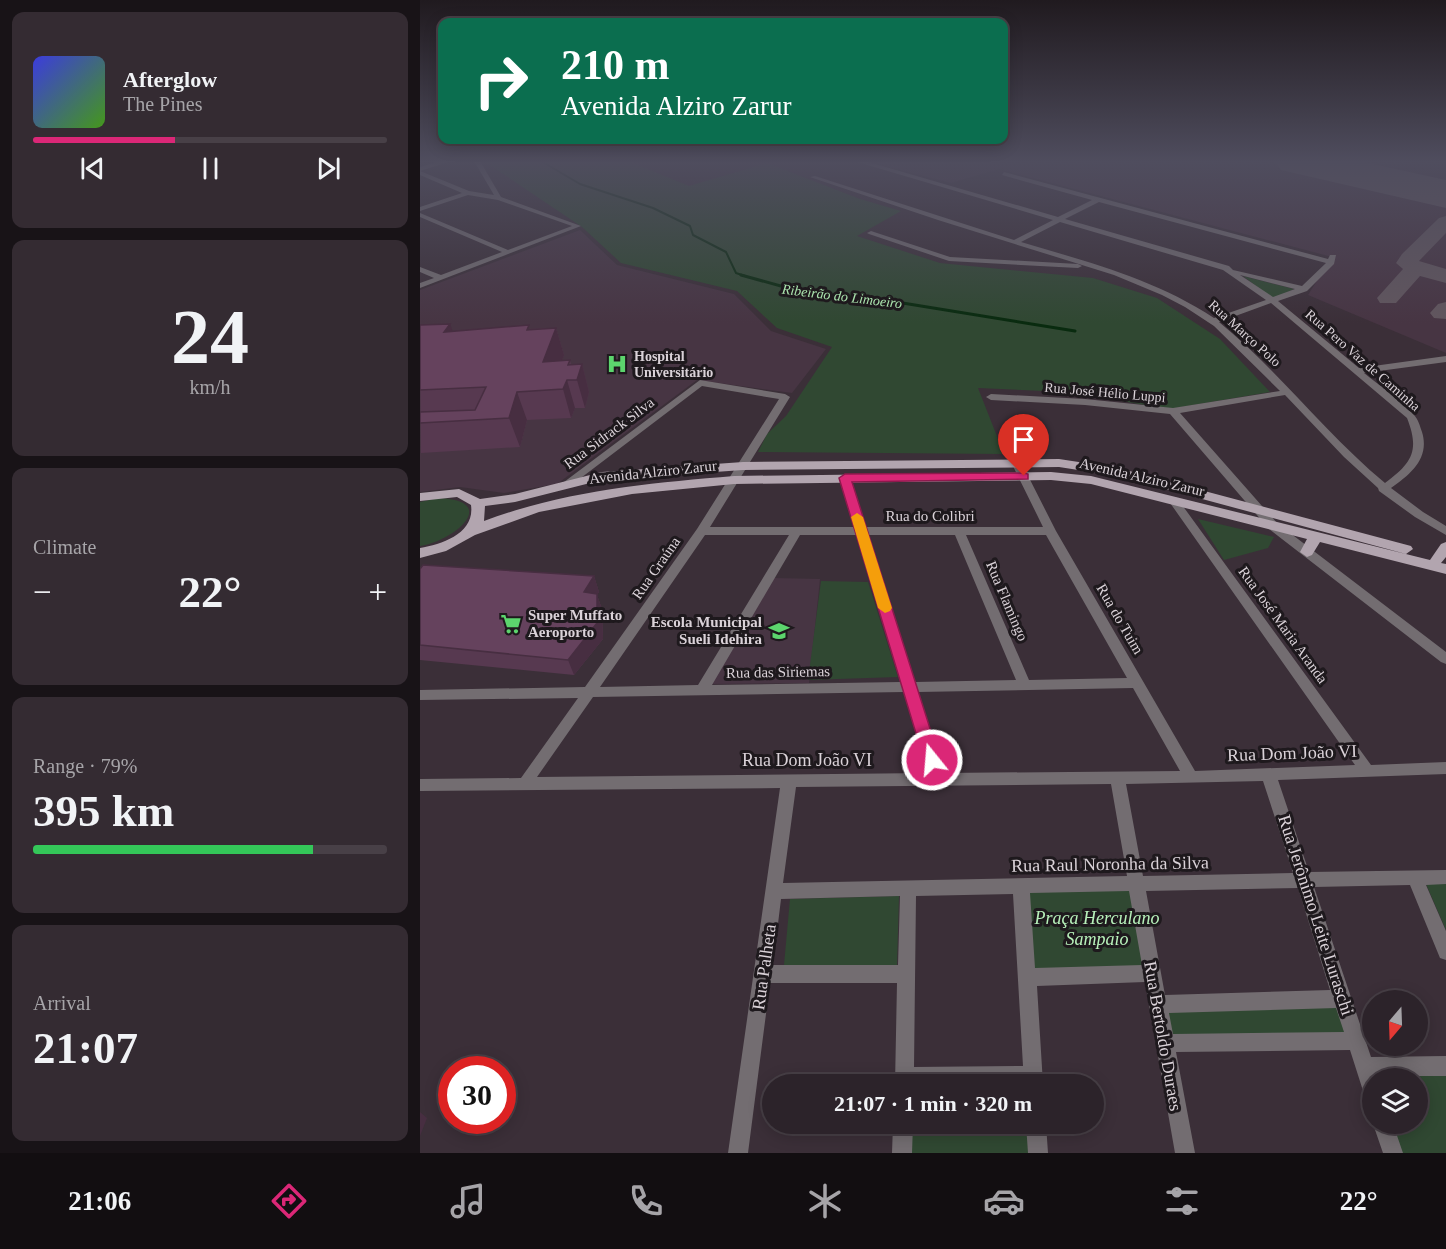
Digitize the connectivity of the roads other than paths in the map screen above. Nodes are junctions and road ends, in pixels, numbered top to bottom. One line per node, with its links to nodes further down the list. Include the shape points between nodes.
1 (420, 215): 10 (street)
2 (547, 215): 10 (street, via 578,226)
3 (928, 215): 9 (street, Rua Março Polo)
4 (1045, 215): 7 (street, Rua Pero Vaz de Caminha)
5 (1068, 215): 7 (street)
6 (1155, 215): 16 (street, via 1332,260)
7 (1060, 219): 9 (street); 12 (street, Rua Pero Vaz de Caminha)
8 (871, 233): 11 (street, via 949,259)
9 (1015, 242): 11 (street, Rua Março Polo)
10 (509, 253): 14 (street)
11 (1096, 267): 18 (street, Rua Março Polo, via 1178,298)
12 (1226, 268): 16 (street, Rua Pero Vaz de Caminha); 17 (street, Rua Pero Vaz de Caminha)
13 (420, 269): 14 (street)
14 (440, 278): 15 (street)
15 (420, 286)
16 (1304, 289): 17 (street)
17 (1272, 300): 18 (street); 20 (street, Rua Pero Vaz de Caminha)
18 (1213, 321): 22 (street, Rua Março Polo)
19 (1446, 359): 20 (street)
20 (1359, 371): 31 (street, Rua Pero Vaz de Caminha, via 1411,417 1421,436 1419,454 1407,472)
21 (700, 383): 26 (street, Rua Graúna, via 785,397); 30 (street, Rua Sidrack Silva)
22 (1288, 392): 24 (street, Rua José Hélio Luppi); 31 (street, Rua Março Polo)
23 (991, 397): 24 (street, Rua José Hélio Luppi)
24 (1173, 411): 35 (street)
25 (1016, 462): 26 (main road, Avenida Alziro Zarur); 27 (street, Rua do Tuim); 35 (main road, Avenida Alziro Zarur, via 1118,472)
26 (743, 466): 29 (street, Rua Graúna); 30 (main road, Avenida Alziro Zarur, via 602,476)
27 (1024, 476): 28 (main road, Avenida Alziro Zarur); 33 (main road, Avenida Alziro Zarur, via 1090,480); 40 (street, Rua do Tuim)
28 (845, 478): 29 (main road, Avenida Alziro Zarur); 38 (street)
29 (734, 480): 37 (street, Rua Graúna); 41 (main road, Avenida Alziro Zarur, via 596,493 512,514)
30 (565, 485): 34 (main road, Avenida Alziro Zarur)
31 (1383, 489): 43 (street, Rua Março Polo)
32 (420, 496): 34 (main road, via 459,493)
33 (1173, 500): 36 (main road, Avenida Alziro Zarur); 56 (street, Rua José Maria Aranda)
34 (478, 503): 41 (main road, via 478,521)
35 (1260, 510): 36 (street); 47 (main road, Avenida Alziro Zarur)
36 (1274, 526): 44 (main road, Avenida Alziro Zarur); 45 (street)
37 (702, 531): 42 (street, Rua do Colibri); 53 (street, Rua Graúna)
38 (861, 531): 39 (street, Rua do Colibri); 42 (street, Rua do Colibri); 51 (street)
39 (959, 531): 40 (street, Rua do Colibri); 50 (street, Rua Flamingo)
40 (1050, 531): 49 (street, Rua do Tuim)
41 (469, 532): 46 (main road, Avenida Alziro Zarur, via 443,547)
42 (796, 532): 52 (street)
43 (1445, 532)
44 (1315, 537): 45 (main road); 47 (main road, Avenida Alziro Zarur)
45 (1307, 552): 48 (street)
46 (420, 553)
47 (1444, 559)
48 (1446, 659)
49 (1137, 683): 50 (street, Rua das Siriemas); 59 (street, Rua do Tuim)
50 (1024, 684): 51 (street, Rua das Siriemas)
51 (909, 686): 52 (street, Rua das Siriemas); 60 (street)
52 (702, 690): 53 (street, Rua das Siriemas)
53 (589, 692): 54 (street, Rua das Siriemas); 62 (street, Rua Graúna)
54 (420, 696)
55 (1446, 768): 56 (street, Rua Dom João VI)
56 (1367, 770): 57 (street, Rua Dom João VI)
57 (1269, 775): 59 (street, Rua Dom João VI); 66 (street, Rua Jerônimo Leite Luraschi)
58 (1117, 777): 59 (street, Rua Dom João VI); 60 (street, Rua Dom João VI); 67 (street, Rua Bertoldo Duraes)
59 (1191, 777)
60 (938, 779): 61 (street, Rua Dom João VI)
61 (789, 780): 62 (street, Rua Dom João VI); 70 (street, Rua Palheta)
62 (526, 782): 63 (street, Rua Dom João VI)
63 (420, 785)
64 (1446, 877): 65 (street, Rua Raul Noronha da Silva)
65 (1414, 878): 66 (street, Rua Raul Noronha da Silva); 71 (street)
66 (1306, 880): 67 (street, Rua Raul Noronha da Silva); 76 (street, Rua Jerônimo Leite Luraschi)
67 (1135, 883): 68 (street, Rua Raul Noronha da Silva); 72 (street, Rua Bertoldo Duraes)
68 (1021, 886): 69 (street, Rua Raul Noronha da Silva); 75 (street)
69 (908, 888): 70 (street, Rua Raul Noronha da Silva); 74 (street)
70 (774, 891): 73 (street, Rua Palheta)
71 (1446, 952)
72 (1152, 973): 75 (street); 77 (street, Rua Bertoldo Duraes)
73 (763, 974): 74 (street); 87 (street, Rua Palheta)
74 (906, 974): 82 (street)
75 (1027, 977): 83 (street)
76 (1343, 999): 77 (street); 78 (street, Rua Jerônimo Leite Luraschi)
77 (1157, 1004): 79 (street, Rua Bertoldo Duraes)
78 (1357, 1041): 79 (street); 81 (street, Rua Jerônimo Leite Luraschi)
79 (1165, 1043): 90 (street, Rua Bertoldo Duraes)
80 (1446, 1066): 81 (street)
81 (1365, 1067)
82 (904, 1074)
83 (1034, 1074)
84 (903, 1134): 88 (street)
85 (1037, 1134): 89 (street)
86 (1386, 1134): 91 (street)
87 (738, 1153)
88 (902, 1153)
89 (1038, 1153)
90 (1185, 1153)
91 (1393, 1153)

